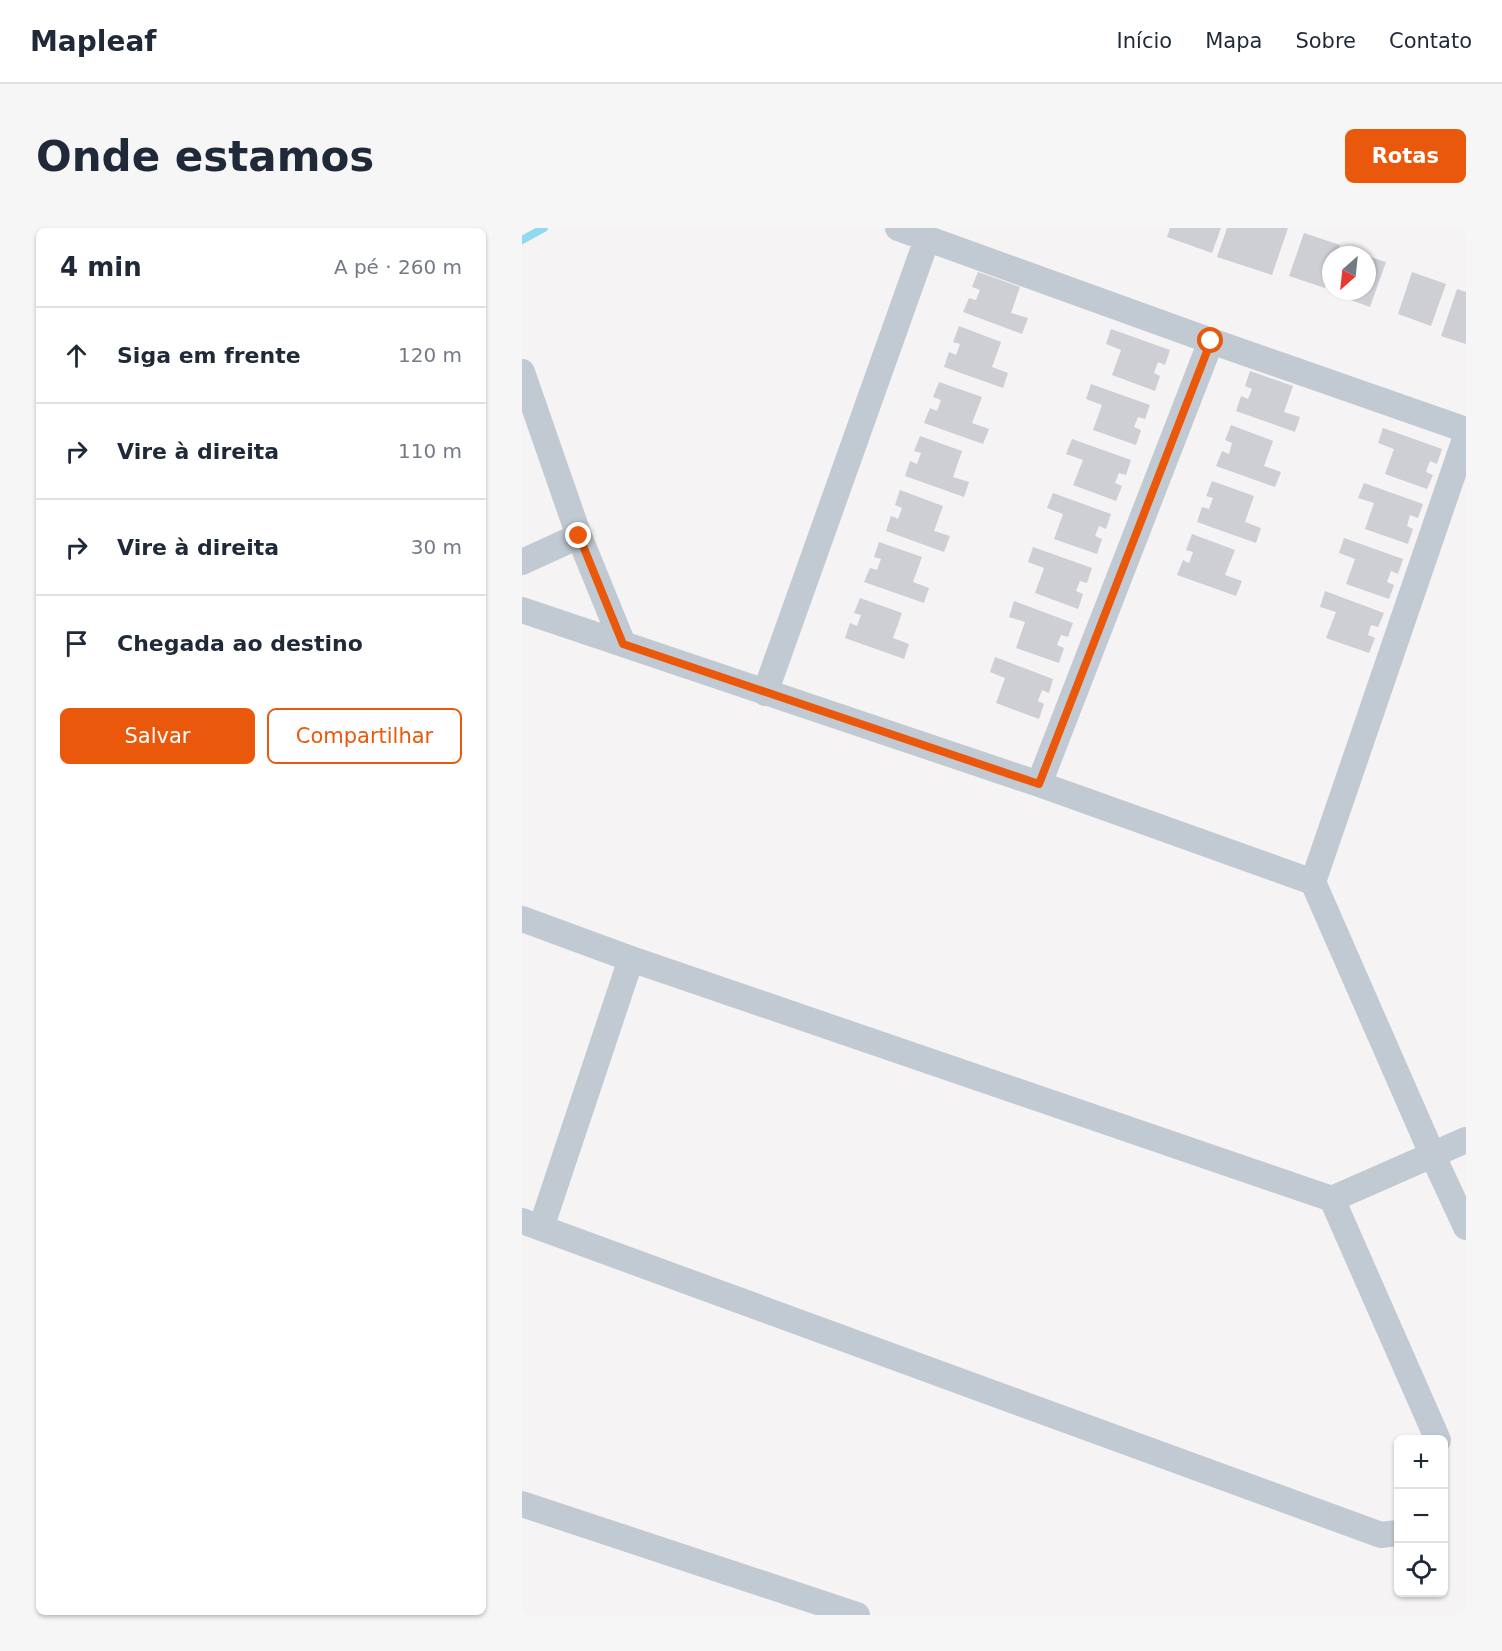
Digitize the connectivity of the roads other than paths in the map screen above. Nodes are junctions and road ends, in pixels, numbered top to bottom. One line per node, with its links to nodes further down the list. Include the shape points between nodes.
1 (898, 228): 2 (street)
2 (927, 239): 3 (street); 11 (street)
3 (1211, 341): 5 (street); 12 (street)
4 (522, 372): 7 (street)
5 (1466, 430)
6 (1466, 436): 13 (street)
7 (579, 536): 8 (street); 10 (street)
8 (522, 562)
9 (522, 610): 10 (street)
10 (623, 644): 11 (street)
11 (765, 693): 12 (street)
12 (1039, 784): 13 (street)
13 (1313, 882): 17 (street)
14 (522, 919): 15 (street)
15 (631, 959): 18 (street); 19 (street)
16 (1466, 1140): 17 (street)
17 (1432, 1156): 18 (street); 20 (street)
18 (1332, 1199): 21 (street)
19 (532, 1225): 23 (street, via 1381,1535)
20 (1466, 1227)
21 (1436, 1435)
22 (522, 1504): 24 (street)
23 (1394, 1533)
24 (857, 1615)

